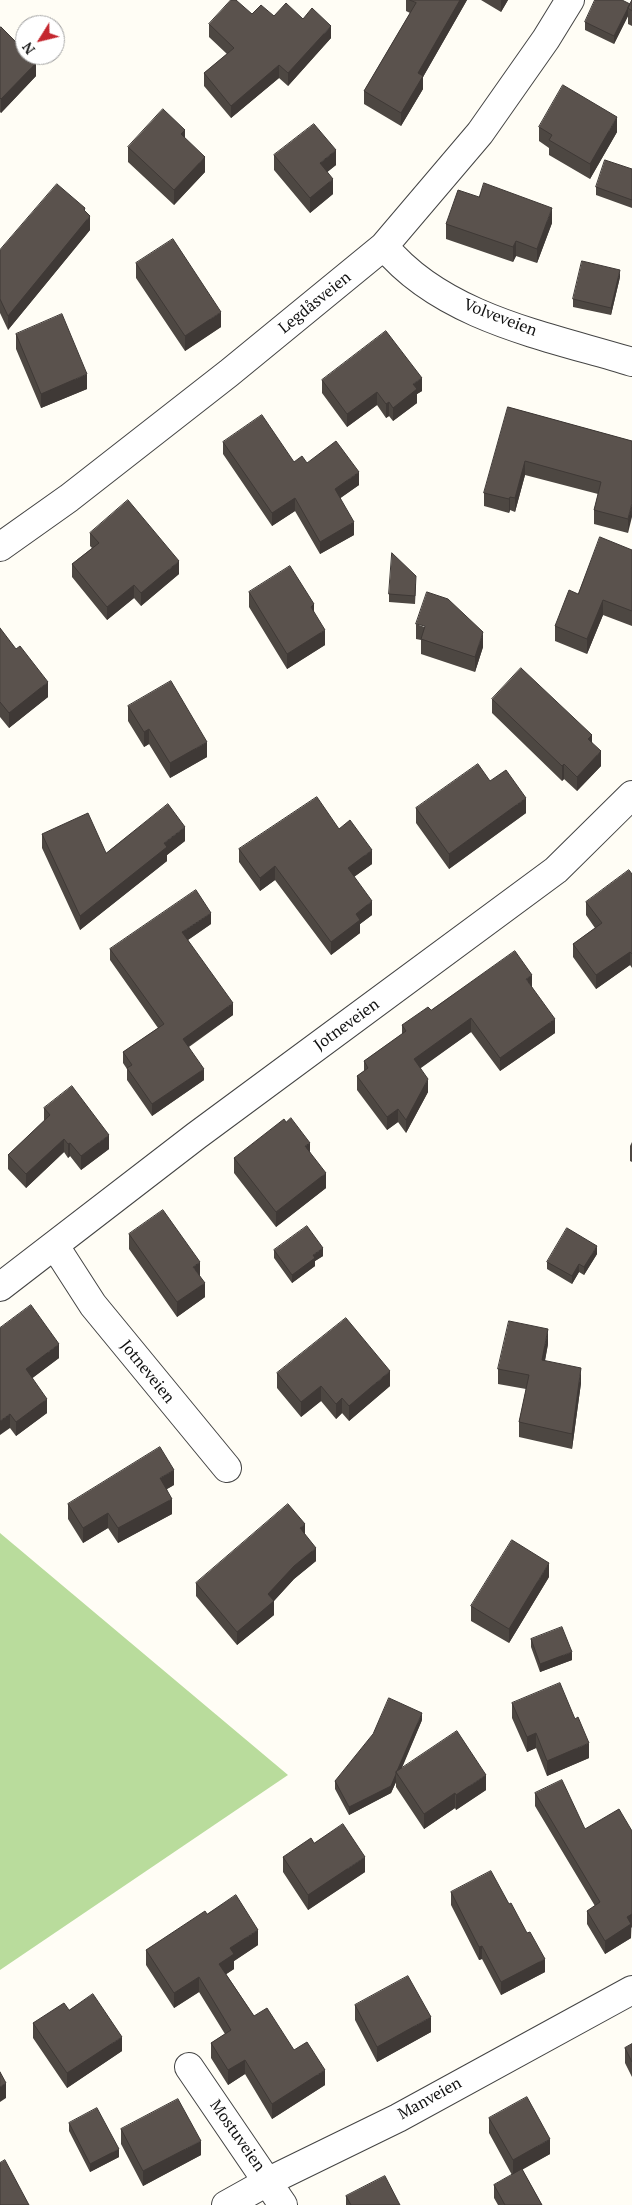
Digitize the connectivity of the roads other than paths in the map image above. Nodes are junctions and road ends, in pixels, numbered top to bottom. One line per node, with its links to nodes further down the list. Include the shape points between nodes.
1 (570, 0): 2 (street, Legdåsveien, via 480,133)
2 (384, 246): 3 (street, Volveveien, via 422,282 477,312); 4 (street, Legdåsveien, via 222,379 69,498)
3 (632, 362)
4 (0, 547)
5 (632, 795): 6 (street, Jotneveien, via 556,870 196,1136)
6 (55, 1246): 7 (street, Jotneveien); 8 (street, Jotneveien, via 94,1305)
7 (0, 1287)
8 (227, 1468)
9 (632, 1990): 11 (street, Manveien, via 398,2118)
10 (189, 2067): 11 (street, Mostuveien)
11 (268, 2181): 12 (street, Manveien); 13 (street, Mostuveien)
12 (226, 2205)
13 (283, 2205)

